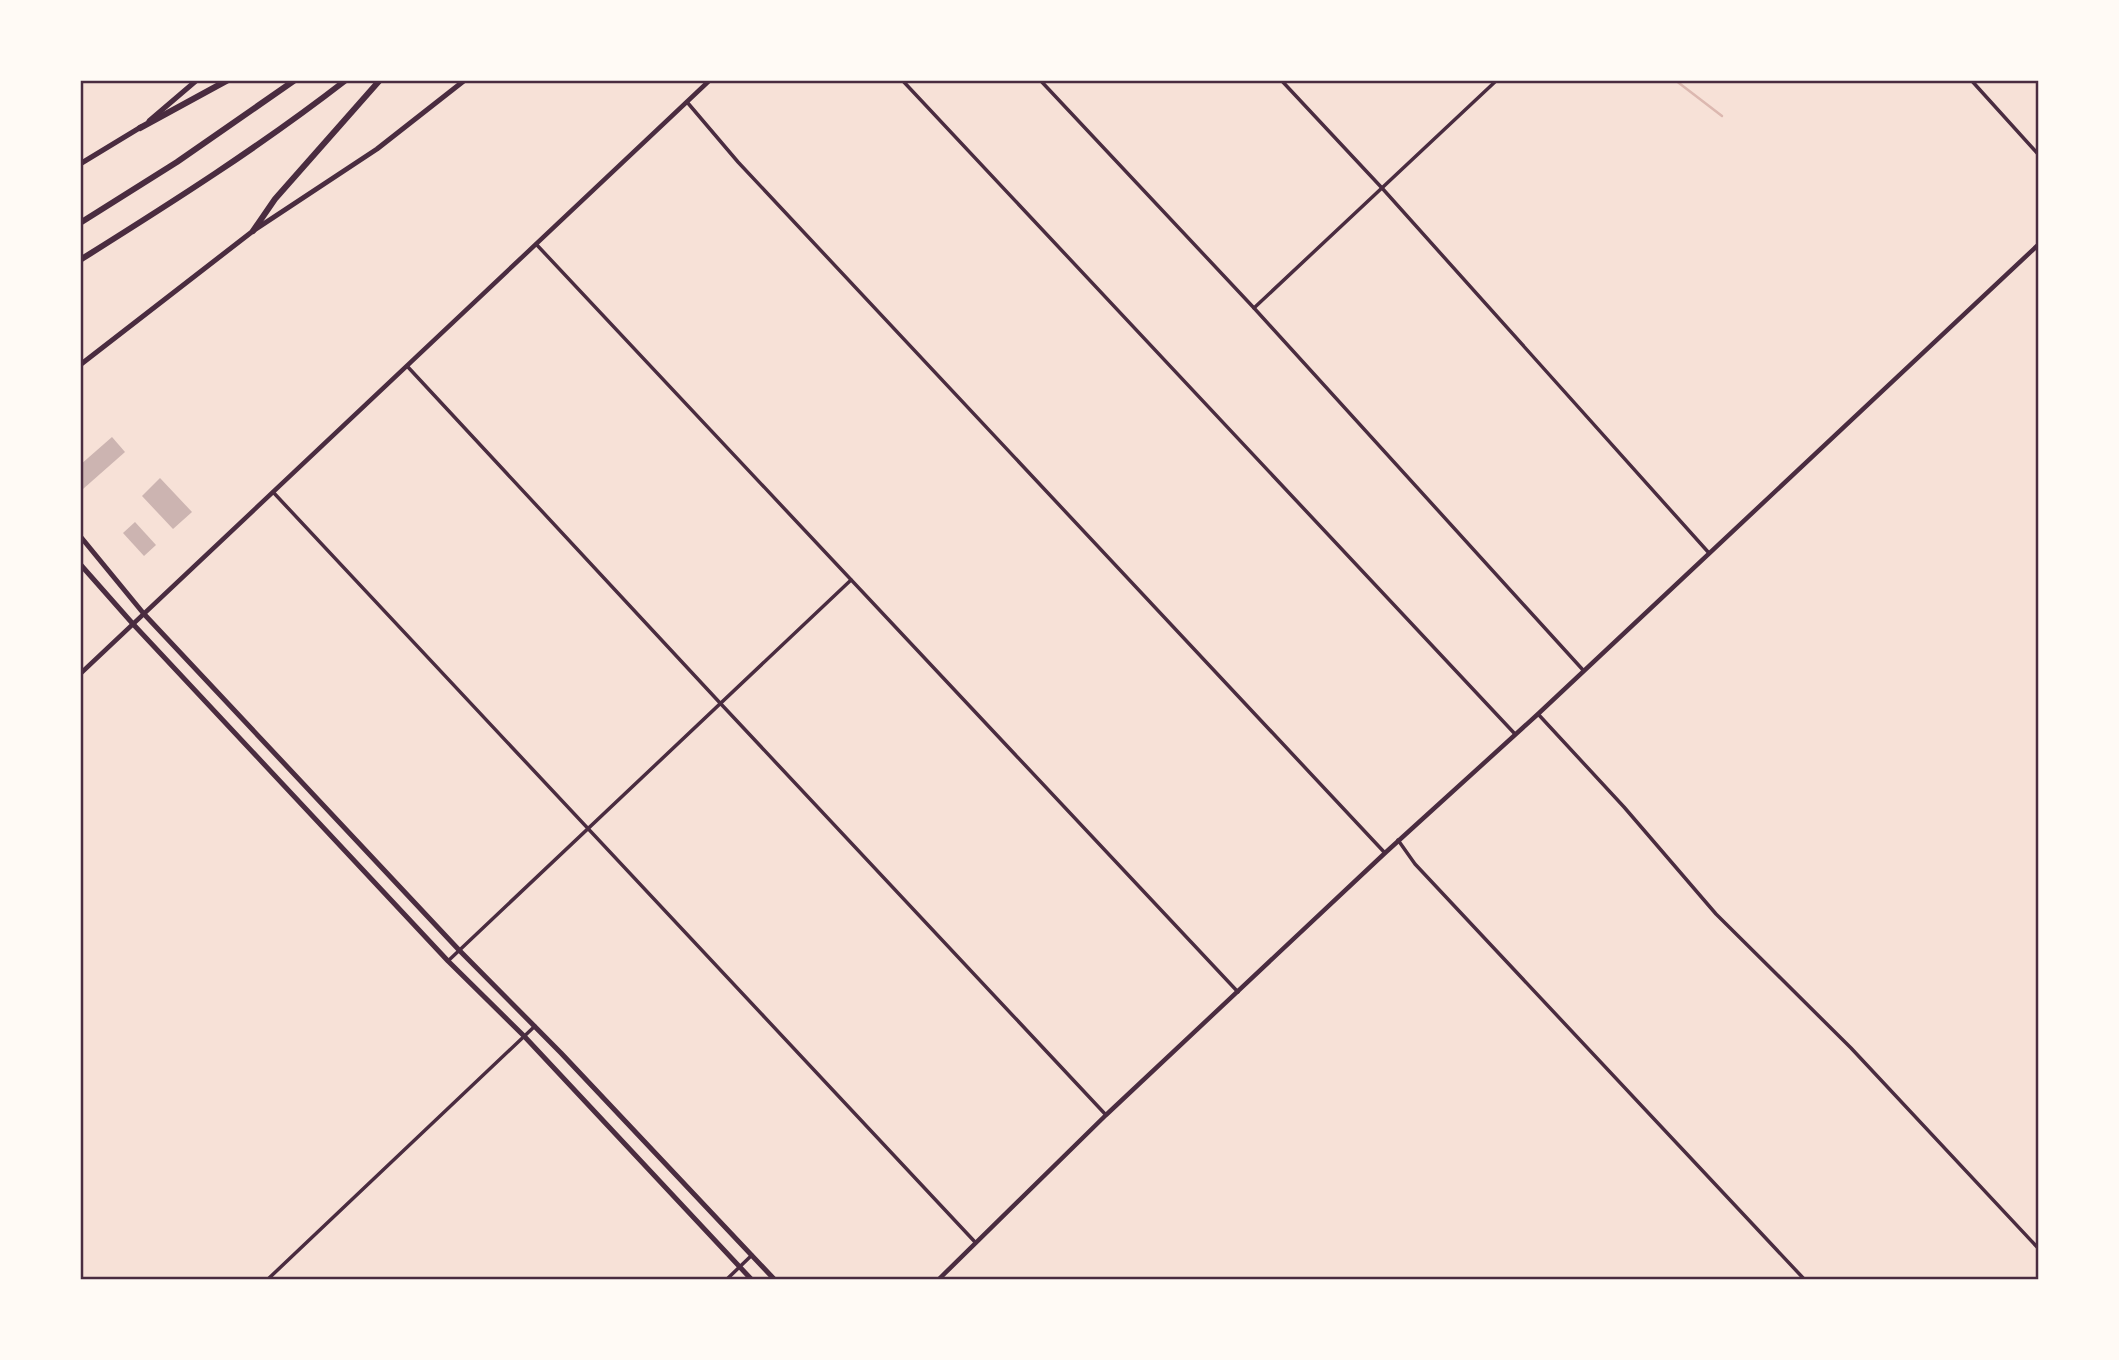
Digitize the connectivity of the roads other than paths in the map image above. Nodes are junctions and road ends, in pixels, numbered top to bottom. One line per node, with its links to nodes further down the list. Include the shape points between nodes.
1 (197, 80): 14 (main road)
2 (228, 80): 14 (highway)
3 (295, 80): 18 (highway)
4 (346, 80): 22 (highway, via 236,161)
5 (380, 80): 19 (highway, via 275,199)
6 (465, 80): 19 (main road, via 377,149)
7 (710, 80): 13 (street)
8 (902, 80): 37 (street)
9 (1040, 80): 23 (street)
10 (1281, 80): 17 (street)
11 (1497, 80): 17 (street)
12 (1970, 80): 15 (street)
13 (687, 102): 20 (street); 42 (street)
14 (140, 128): 16 (main road)
15 (2039, 154)
16 (80, 164)
17 (1382, 188): 23 (street); 28 (street)
18 (80, 223)
19 (253, 231): 24 (main road)
20 (536, 244): 25 (street); 30 (street)
21 (2039, 245): 28 (street)
22 (80, 260)
23 (1254, 309): 33 (street)
24 (80, 366)
25 (407, 366): 26 (street); 35 (street)
26 (273, 492): 31 (street); 40 (street)
27 (80, 536): 31 (main road)
28 (1709, 553): 33 (street)
29 (80, 564): 32 (main road)
30 (851, 580): 35 (street); 45 (street)
31 (144, 614): 32 (street); 38 (main road)
32 (133, 624): 34 (street); 39 (main road)
33 (1584, 670): 36 (street)
34 (80, 674)
35 (721, 704): 40 (street); 50 (street)
36 (1538, 714): 37 (street); 54 (street, via 1716,914 1851,1048)
37 (1515, 734): 41 (street)
38 (311, 792): 39 (main road); 43 (main road)
39 (300, 803): 44 (main road)
40 (589, 828): 43 (street); 53 (street)
41 (1398, 840): 42 (street); 62 (street, via 1415,864)
42 (1385, 853): 45 (street)
43 (459, 950): 44 (street); 46 (main road)
44 (448, 961): 47 (main road)
45 (1238, 992): 50 (street)
46 (535, 1026): 47 (street); 48 (main road)
47 (524, 1036): 49 (main road); 57 (street)
48 (594, 1088): 49 (main road); 51 (main road)
49 (583, 1099): 52 (main road)
50 (1106, 1115): 53 (street)
51 (665, 1163): 52 (main road); 55 (main road)
52 (654, 1175): 56 (main road)
53 (975, 1242): 61 (street)
54 (2039, 1248)
55 (752, 1255): 56 (street); 60 (main road)
56 (740, 1266): 58 (street); 59 (main road)
57 (267, 1279)
58 (726, 1279)
59 (752, 1279)
60 (775, 1279)
61 (938, 1279)
62 (1805, 1279)

